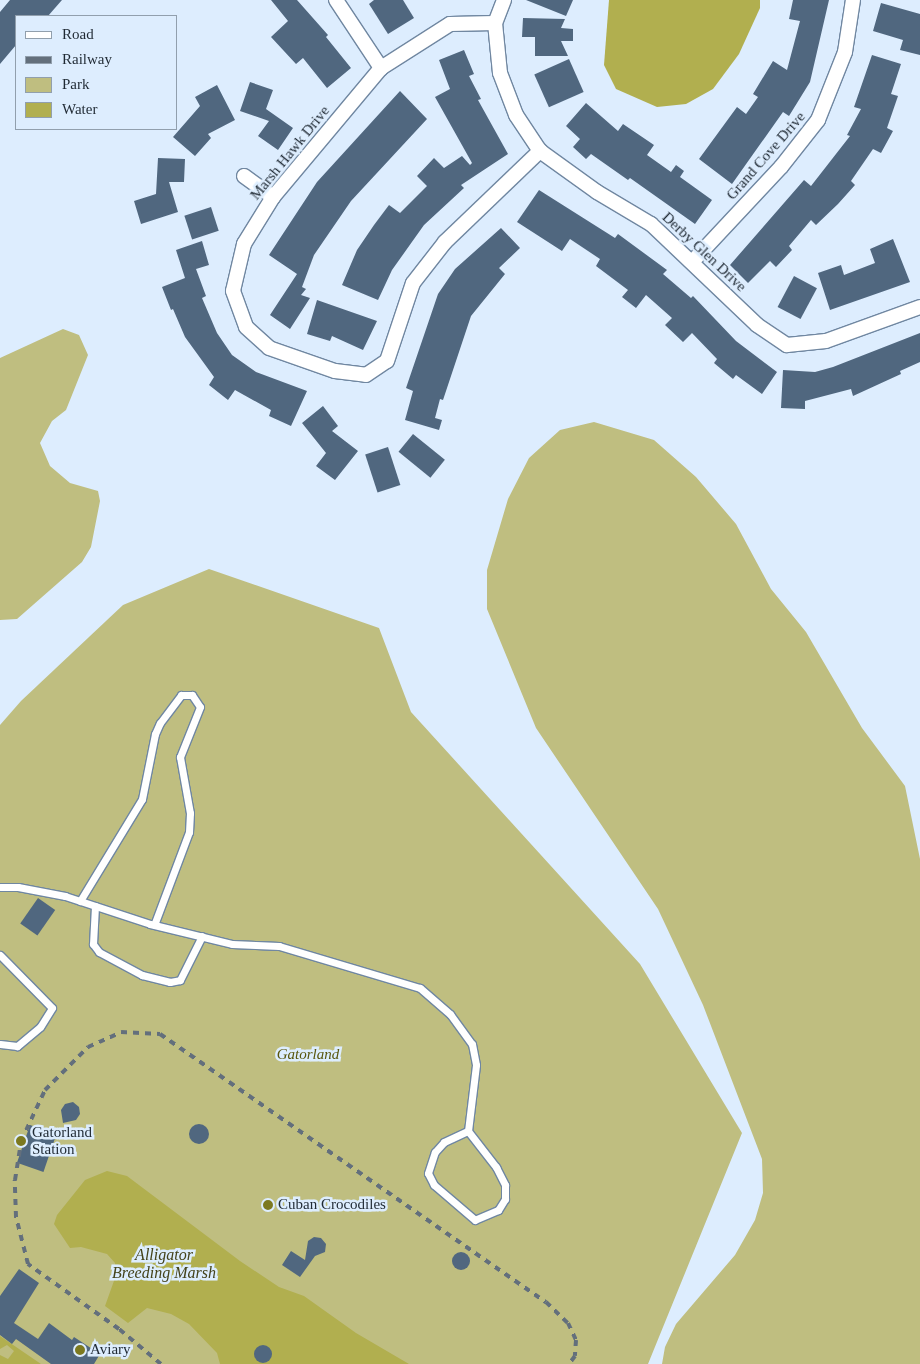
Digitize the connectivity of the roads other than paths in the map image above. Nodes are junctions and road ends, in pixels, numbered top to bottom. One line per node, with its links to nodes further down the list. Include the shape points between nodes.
1 (336, 0): 5 (street)
2 (504, 0): 4 (street, Derby Glen Drive)
3 (853, 0): 9 (street, Grand Cove Drive, via 845,52 818,120 781,168)
4 (495, 23): 5 (street, Marsh Hawk Drive, via 450,24); 6 (street, Derby Glen Drive, via 500,73 516,115)
5 (381, 68): 8 (street, Marsh Hawk Drive)
6 (540, 151): 8 (street, Marsh Hawk Drive, via 434,256 414,283 387,362 366,375 335,371 269,348 246,327 233,291 244,244); 9 (street, Derby Glen Drive, via 597,192 650,224)
7 (244, 176): 8 (street)
8 (273, 197)
9 (693, 261): 10 (street, Derby Glen Drive, via 757,325 787,345 826,341)
10 (920, 306)
11 (0, 888): 12 (lane, via 18,887)
12 (80, 901): 13 (lane); 14 (lane, via 142,799 160,723 182,695 192,695 200,707 180,757 190,813 189,832)
13 (95, 906): 14 (lane); 15 (lane, via 93,944 99,952 142,975 170,982 180,980)
14 (154, 925): 15 (lane)
15 (202, 936): 18 (lane, via 232,944 279,946 420,988 450,1014 472,1044 476,1065)
16 (0, 955): 17 (lane, via 52,1008 40,1027 17,1046)
17 (0, 1044)
18 (468, 1131): 18 (lane, via 505,1184 505,1199 498,1210 475,1220 434,1184 428,1173 435,1152 444,1142)

